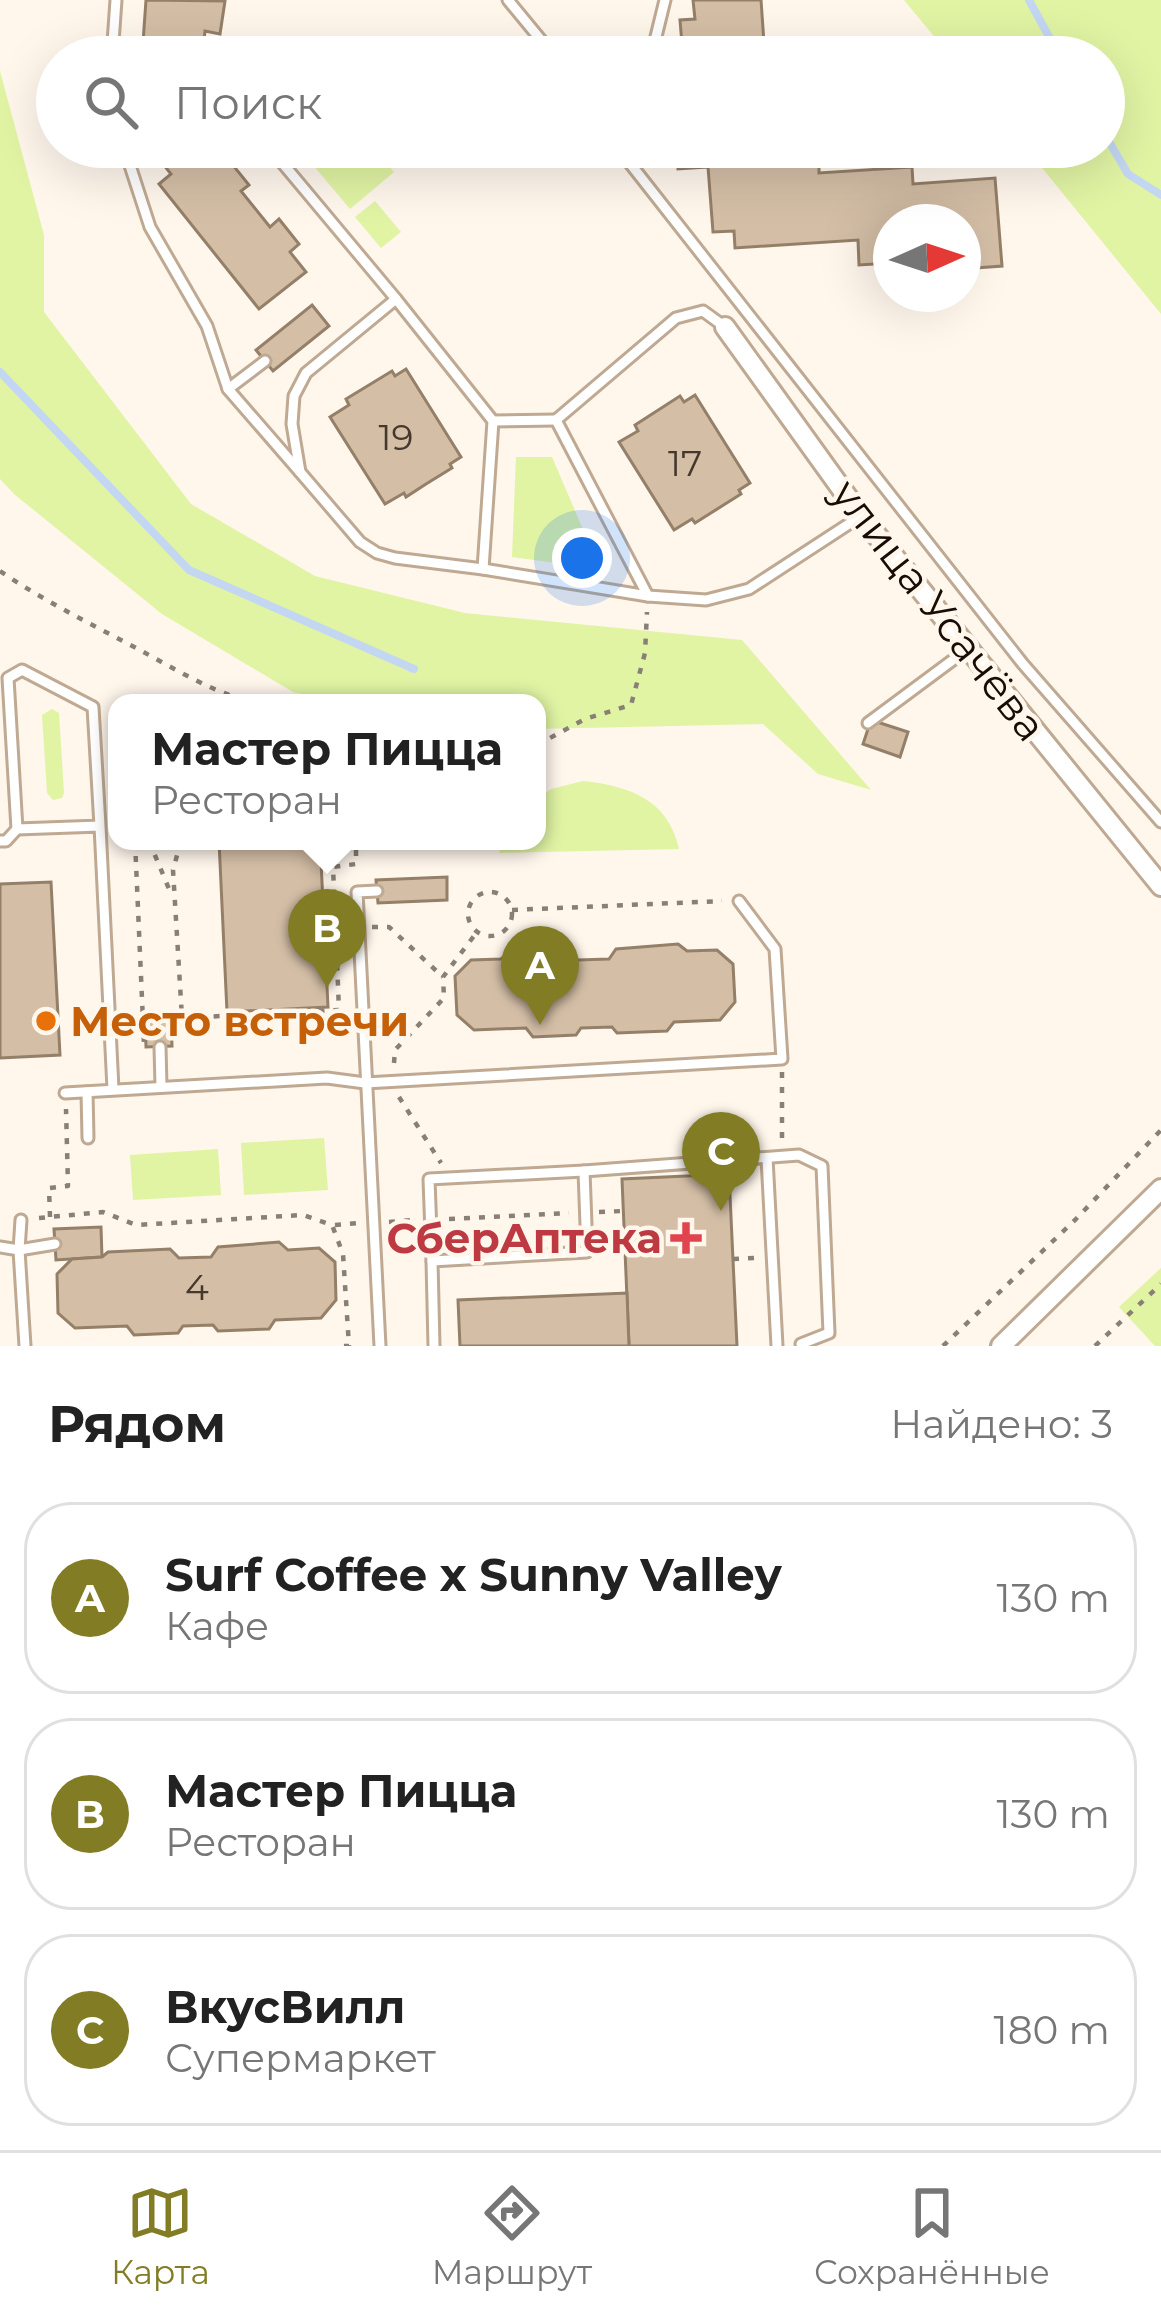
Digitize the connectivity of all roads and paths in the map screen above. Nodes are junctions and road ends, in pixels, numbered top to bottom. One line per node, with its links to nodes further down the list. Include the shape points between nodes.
1 (116, 0): 4 (lane)
2 (508, 0): 5 (lane)
3 (665, 0): 6 (lane)
4 (113, 36)
5 (538, 36)
6 (656, 36)
7 (131, 168): 13 (lane, via 150,226 207,326)
8 (287, 168): 10 (lane)
9 (638, 168): 25 (lane, via 1023,664)
10 (396, 299): 15 (lane); 16 (lane, via 306,374 292,424)
11 (725, 327): 14 (lane, via 703,311 676,318); 17 (street, улица Усачёва)
12 (265, 361): 13 (lane)
13 (229, 389): 16 (lane)
14 (556, 420): 15 (lane); 20 (lane)
15 (493, 421): 18 (lane)
16 (299, 472): 18 (lane, via 377,553)
17 (861, 516): 20 (lane, via 749,589 706,600); 21 (street, улица Усачёва)
18 (483, 569): 20 (lane)
19 (0, 571): 22 (path)
20 (648, 596): 24 (path, via 631,705)
21 (969, 649): 23 (lane); 34 (street, улица Усачёва)
22 (228, 694)
23 (868, 723)
24 (546, 740)
25 (1161, 822)
26 (100, 826): 27 (lane); 27 (lane, via 93,707 22,670 8,678); 48 (lane)
27 (17, 829): 28 (lane)
28 (0, 841)
29 (135, 850): 43 (path, via 144,1052)
30 (153, 850): 38 (path)
31 (179, 850): 38 (path)
32 (356, 850): 38 (path, via 356,864 333,866 339,1010 182,1018)
33 (356, 879): 35 (lane)
34 (1161, 886)
35 (357, 892): 36 (lane); 40 (lane)
36 (377, 892)
37 (739, 901): 39 (path); 44 (lane, via 775,949)
38 (174, 902)
39 (512, 910): 41 (path, via 502,933); 41 (path, via 503,896 478,896 468,918)
40 (358, 928): 42 (path, via 389,927); 46 (lane)
41 (477, 932): 42 (path)
42 (443, 977): 45 (path, via 444,998 395,1050)
43 (160, 1049): 47 (lane)
44 (782, 1059): 45 (lane); 53 (path)
45 (392, 1082): 46 (lane); 56 (path)
46 (365, 1083): 47 (lane); 63 (lane)
47 (161, 1086): 48 (lane)
48 (113, 1089): 49 (lane)
49 (87, 1092): 50 (lane); 52 (lane)
50 (65, 1093): 60 (path, via 68,1186 49,1188)
51 (1161, 1130): 76 (path)
52 (88, 1138)
53 (782, 1156): 54 (lane); 75 (lane, via 822,1166 829,1333)
54 (767, 1158): 55 (lane); 74 (lane)
55 (584, 1171): 56 (lane); 59 (lane)
56 (451, 1178): 62 (lane, via 429,1179)
57 (1161, 1190): 77 (street)
58 (623, 1211): 59 (path)
59 (586, 1212): 62 (path); 68 (lane, via 587,1252)
60 (50, 1217): 61 (path); 64 (path, via 103,1212 136,1225 303,1215)
61 (21, 1220): 67 (lane)
62 (429, 1220): 63 (path); 68 (lane)
63 (373, 1223): 64 (path); 72 (lane)
64 (332, 1225): 71 (path, via 343,1254 349,1346)
65 (55, 1244): 67 (lane)
66 (0, 1247): 67 (lane)
67 (19, 1250): 70 (lane)
68 (432, 1261): 73 (lane)
69 (1161, 1284): 78 (path)
70 (25, 1346)
71 (338, 1346)
72 (380, 1346)
73 (434, 1346)
74 (777, 1346)
75 (799, 1346)
76 (944, 1346)
77 (1001, 1346)
78 (1095, 1346)

